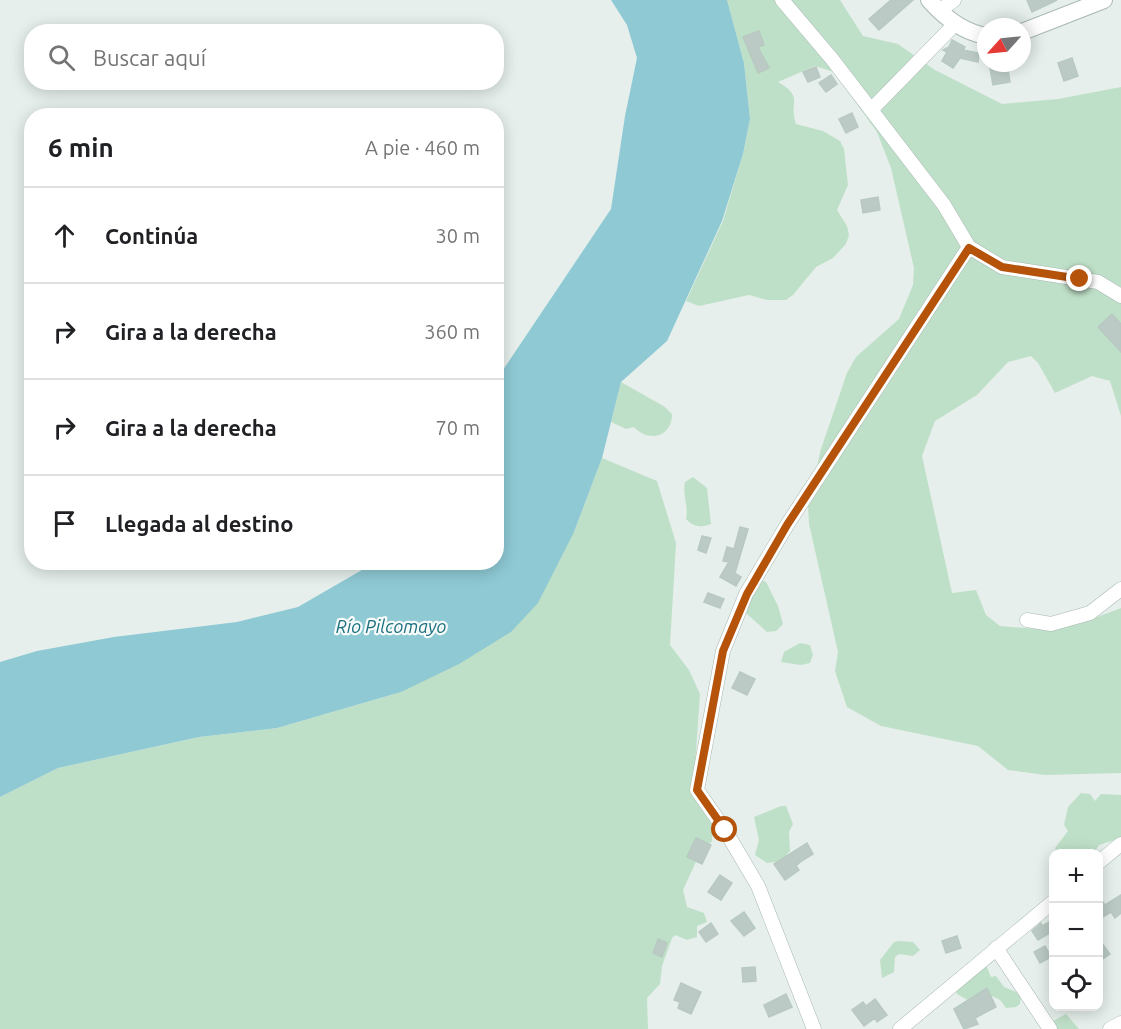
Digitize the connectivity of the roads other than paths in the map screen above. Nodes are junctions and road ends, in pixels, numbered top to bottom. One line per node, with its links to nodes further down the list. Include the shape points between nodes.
1 (782, 0): 8 (street)
2 (954, 0): 4 (street)
3 (1104, 0): 6 (street)
4 (934, 6): 5 (street)
5 (955, 24): 7 (street); 8 (street)
6 (1031, 28)
7 (977, 33)
8 (875, 105): 9 (street)
9 (969, 248): 10 (street, via 1002,267 1098,282); 18 (street, via 787,525 747,594 723,651 697,790 758,886)
10 (1121, 296)
11 (1121, 589): 12 (street, via 1090,613 1051,624)
12 (1027, 620)
13 (1121, 844): 14 (street)
14 (1103, 859)
15 (1051, 903): 16 (street)
16 (996, 948): 19 (street); 20 (street)
17 (1121, 1023): 21 (street)
18 (814, 1029)
19 (900, 1029)
20 (1050, 1029)
21 (1110, 1029)

